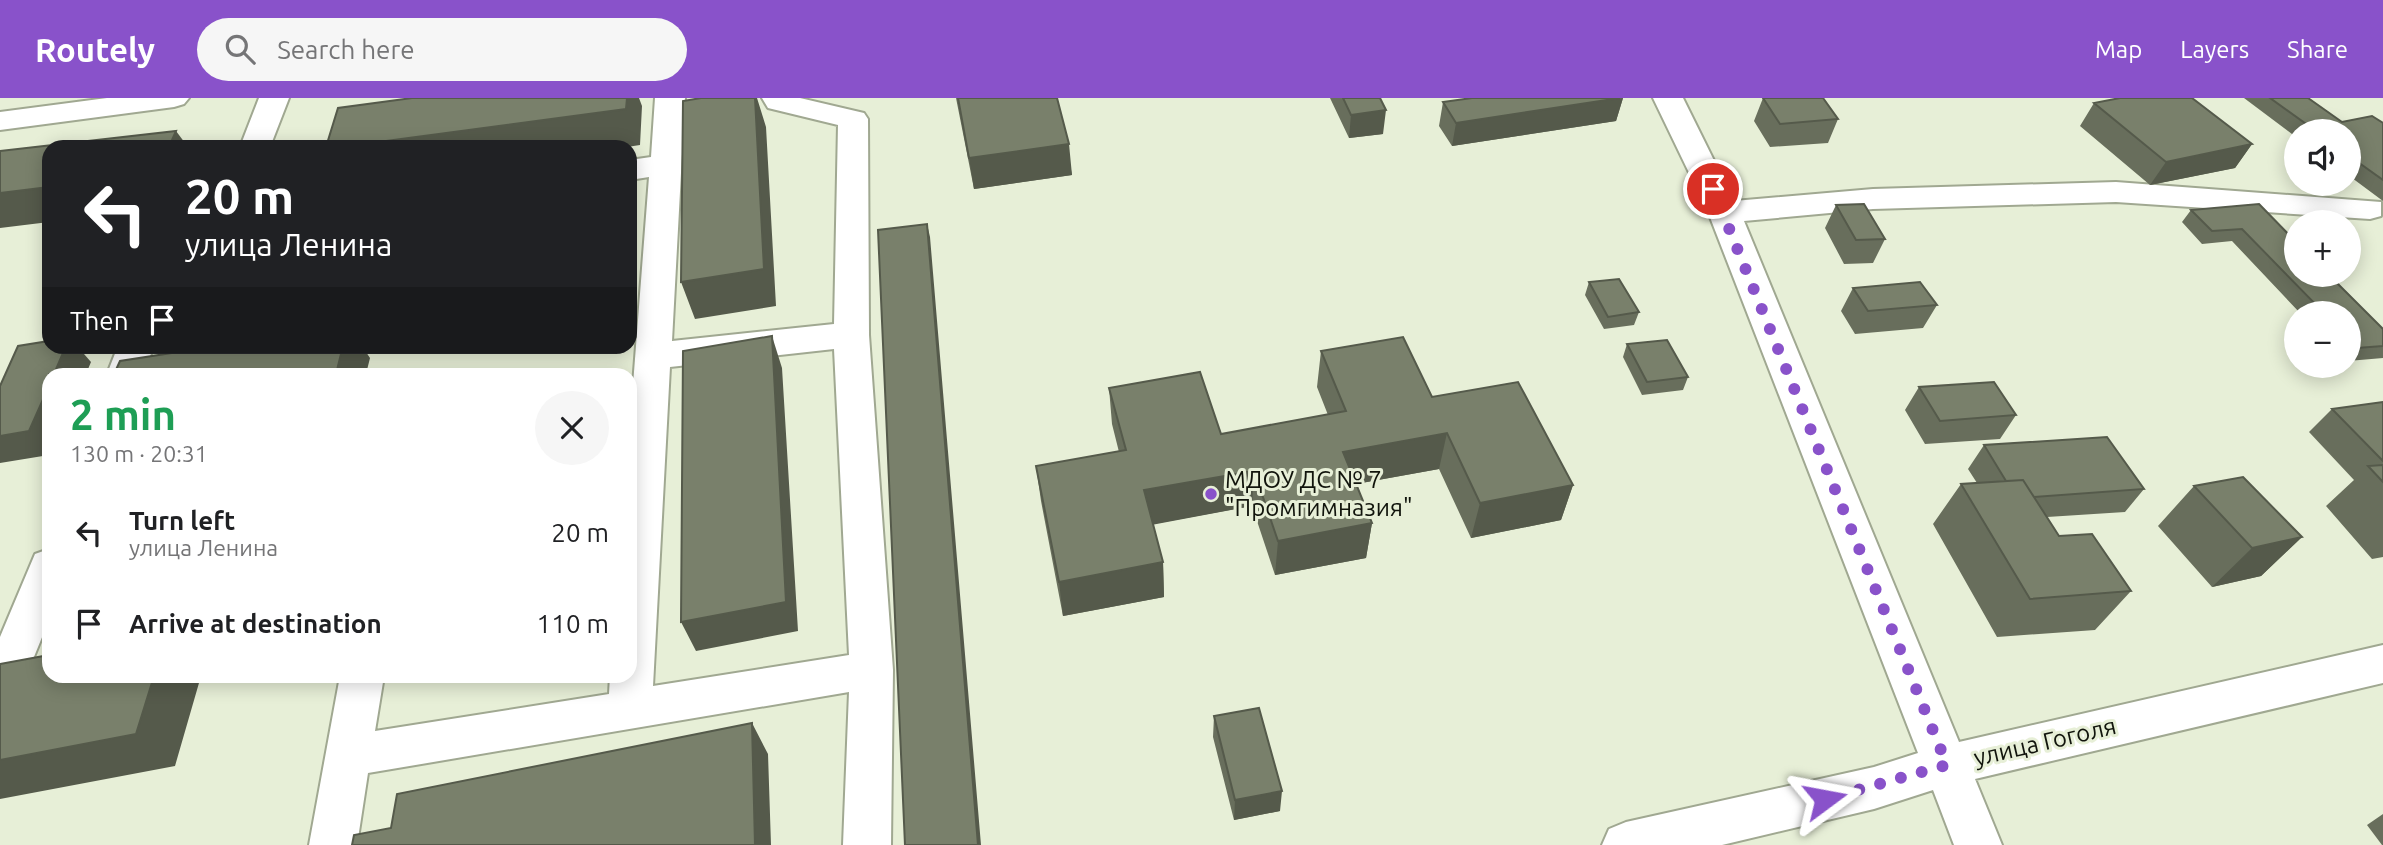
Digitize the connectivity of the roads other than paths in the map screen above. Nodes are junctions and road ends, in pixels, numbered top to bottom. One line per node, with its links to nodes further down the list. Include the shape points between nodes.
1 (174, 98): 6 (street)
2 (274, 98): 7 (street)
3 (670, 98): 8 (street)
4 (778, 98): 11 (street, via 778,102 853,119)
5 (1668, 98): 10 (street)
6 (0, 121)
7 (259, 140)
8 (647, 167): 12 (street)
9 (2370, 209): 10 (street, via 2116,192 1873,199)
10 (1724, 212): 22 (street)
11 (851, 334): 12 (street); 17 (street)
12 (652, 356): 14 (street)
13 (42, 588): 15 (street)
14 (637, 597)
15 (20, 659)
16 (2383, 664): 22 (street, улица Гоголя)
17 (872, 670): 20 (street); 24 (street)
18 (361, 683): 21 (street)
19 (632, 683): 20 (street)
20 (630, 709): 21 (street)
21 (349, 756): 23 (street)
22 (1947, 765): 25 (street, улица Гоголя, via 1874,788); 26 (street)
23 (333, 845)
24 (867, 845)
25 (1626, 845)
26 (1978, 845)

